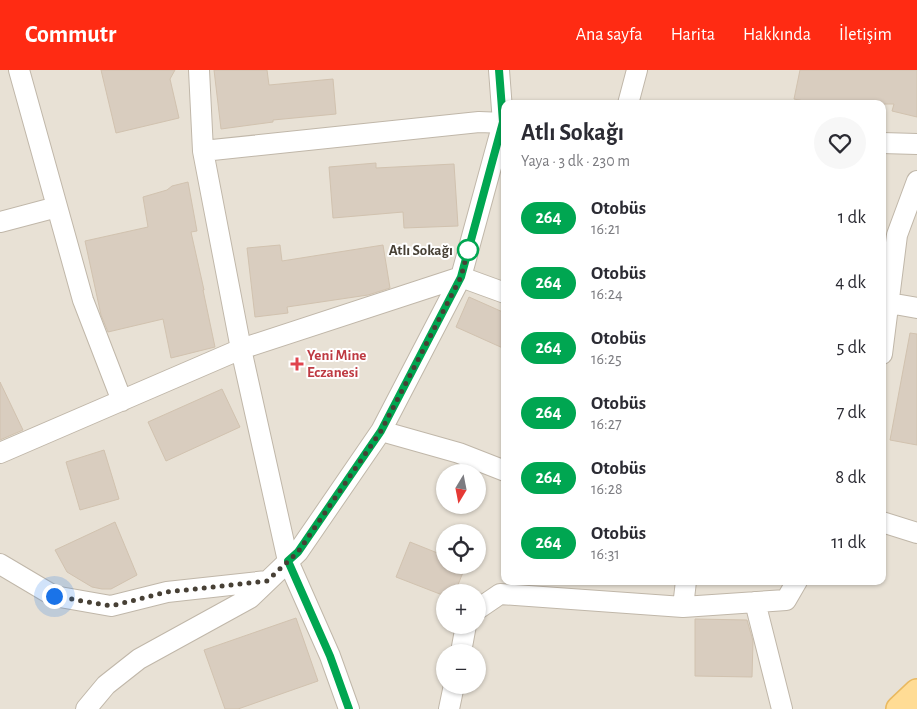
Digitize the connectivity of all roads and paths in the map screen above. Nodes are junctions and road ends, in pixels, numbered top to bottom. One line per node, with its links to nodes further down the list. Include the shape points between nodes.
1 (5, 70): 6 (street)
2 (19, 70): 15 (street)
3 (199, 70): 13 (street)
4 (499, 70): 7 (street)
5 (636, 70): 8 (street)
6 (0, 71)
7 (502, 100)
8 (629, 100)
9 (501, 122): 13 (street)
10 (501, 133): 17 (street)
11 (886, 143): 12 (street)
12 (917, 144)
13 (203, 151): 22 (street)
14 (917, 182): 19 (street, via 897,235)
15 (57, 207): 16 (street); 23 (street, via 83,300)
16 (0, 222)
17 (461, 277): 18 (street); 22 (street); 24 (street)
18 (501, 292)
19 (889, 303): 20 (street); 21 (street)
20 (917, 308)
21 (886, 325)
22 (241, 349): 23 (street); 29 (street)
23 (122, 401): 25 (street)
24 (381, 431): 26 (street, via 459,453); 29 (street, via 298,552)
25 (0, 453)
26 (501, 469)
27 (886, 523): 28 (street)
28 (917, 533)
29 (288, 561): 31 (street); 41 (street, via 330,656)
30 (0, 564): 31 (street, via 54,596 111,606 167,592)
31 (267, 581): 40 (street, via 250,598 139,659 106,685)
32 (503, 585): 35 (street); 37 (street)
33 (686, 585): 37 (street)
34 (795, 585): 36 (street, via 786,600)
35 (486, 601)
36 (755, 602): 37 (street); 43 (street)
37 (683, 607)
38 (917, 692): 44 (main road)
39 (452, 694): 42 (street)
40 (86, 709)
41 (349, 709)
42 (449, 709)
43 (782, 709)
44 (899, 709)

